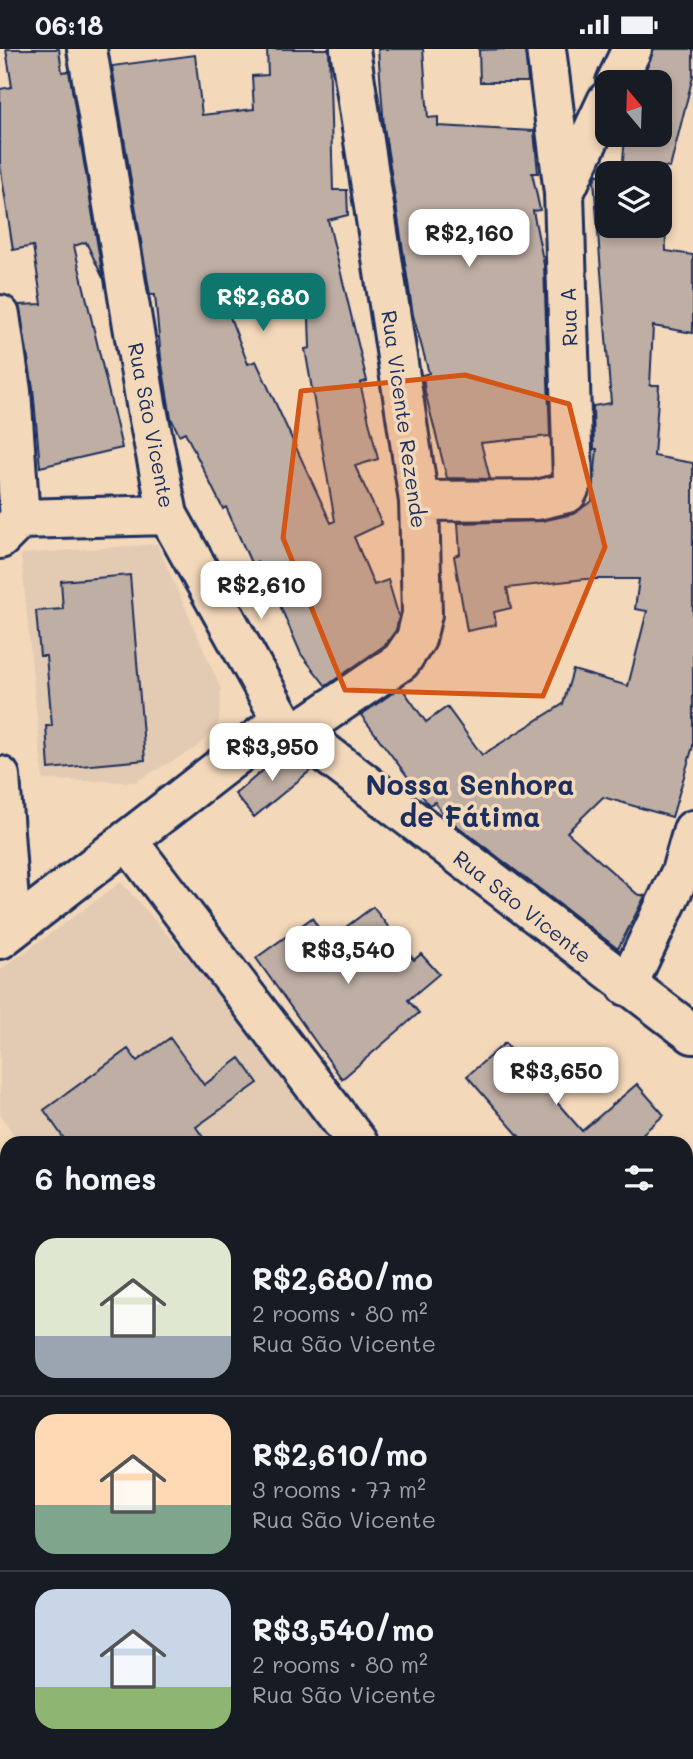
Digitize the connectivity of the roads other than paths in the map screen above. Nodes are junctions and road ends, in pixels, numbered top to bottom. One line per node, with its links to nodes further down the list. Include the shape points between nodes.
1 (87, 49): 10 (street, Rua São Vicente)
2 (350, 49): 9 (street, Rua Vicente Rezende)
3 (546, 49): 7 (street, Rua A)
4 (632, 49): 5 (street)
5 (622, 70)
6 (595, 127): 7 (street)
7 (564, 193): 9 (street, Rua A, via 573,460 573,480 567,493 555,498)
8 (0, 314): 11 (street, via 11,391)
9 (419, 501): 12 (street, Rua Vicente Rezende, via 422,614 416,639 401,661)
10 (168, 516): 11 (street); 12 (street, Rua São Vicente)
11 (10, 529)
12 (290, 726): 15 (street, Rua Vicente Rezende); 18 (street, Rua São Vicente)
13 (0, 776): 17 (street)
14 (693, 831): 16 (street)
15 (127, 840): 17 (street, Rua Vicente Rezende); 20 (street)
16 (687, 873): 18 (street)
17 (6, 934)
18 (627, 986): 19 (street, Rua São Vicente)
19 (693, 1034)
20 (353, 1136)

